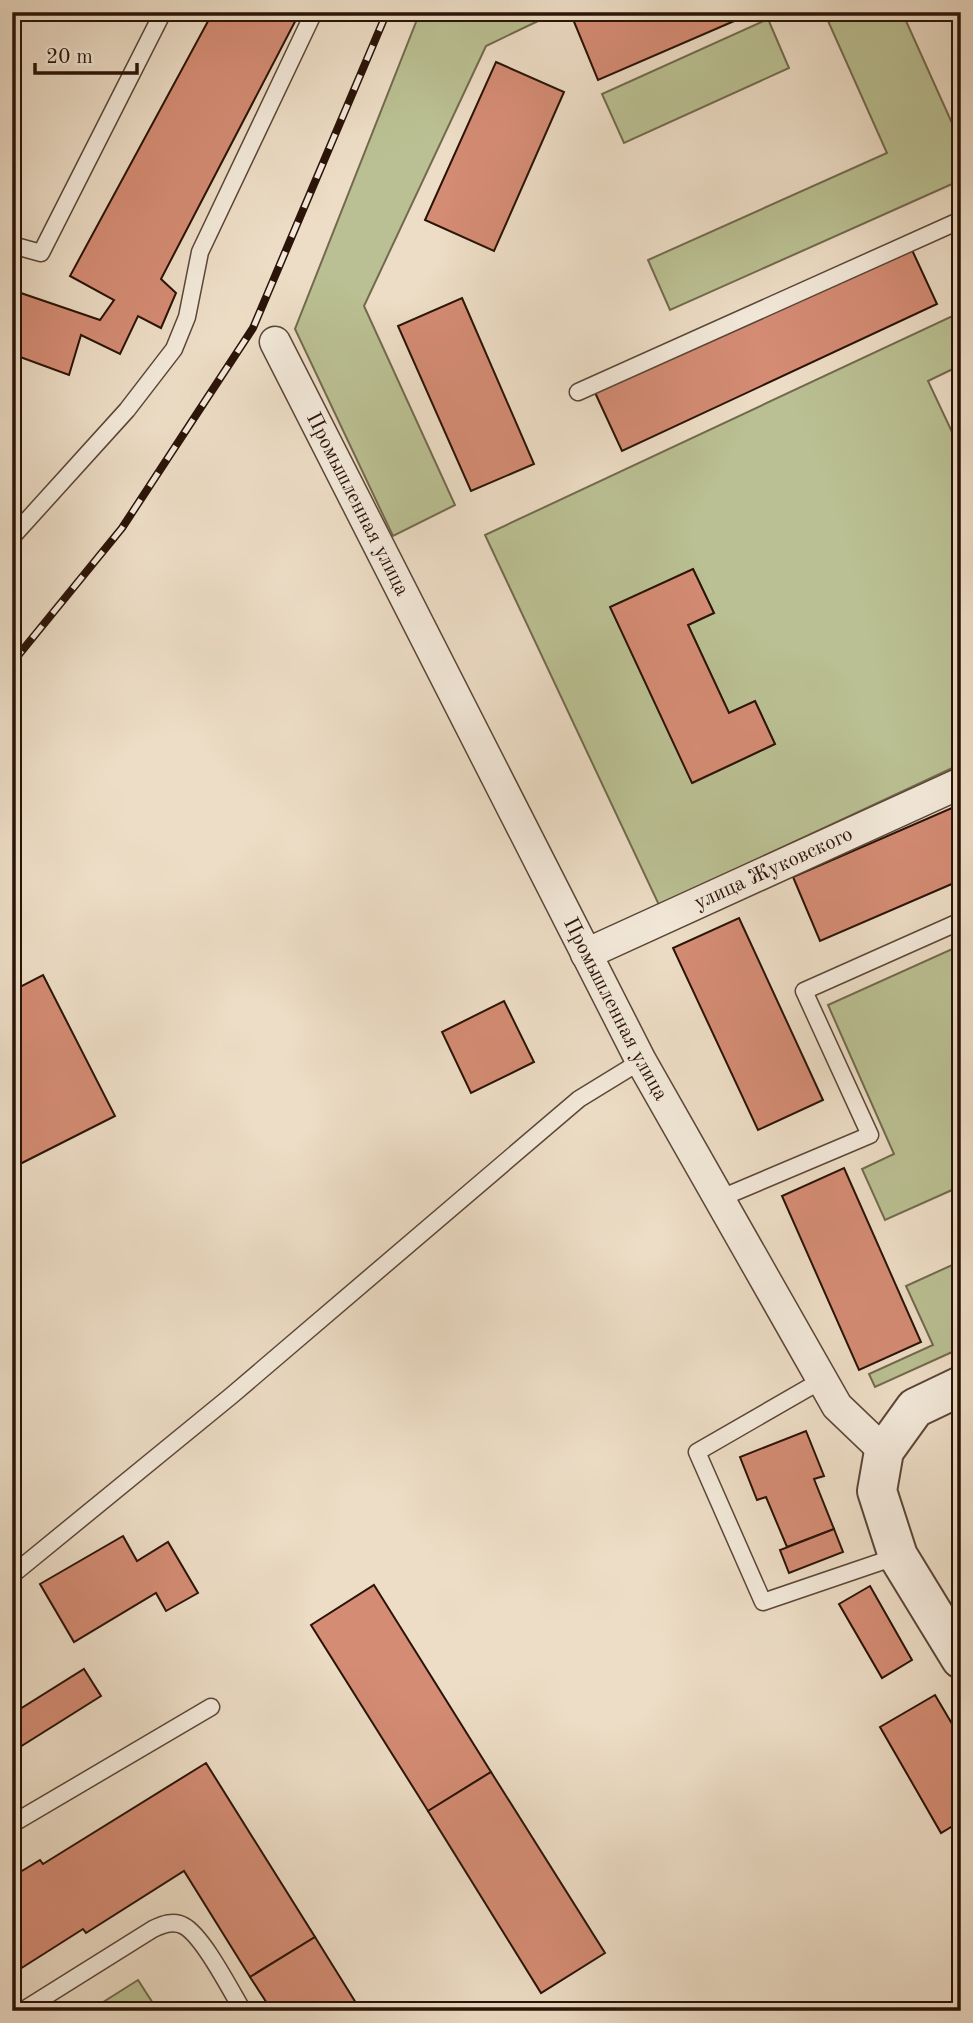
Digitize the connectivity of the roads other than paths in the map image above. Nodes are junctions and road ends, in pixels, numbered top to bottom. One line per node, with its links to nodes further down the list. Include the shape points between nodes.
1 (163, 12): 4 (lane, via 41,253)
2 (314, 12): 7 (lane, via 200,251 187,317 174,349 127,410)
3 (961, 220): 6 (lane)
4 (12, 245)
5 (275, 342): 10 (street, Промышленная улица)
6 (578, 392)
7 (12, 537)
8 (961, 783): 10 (street, улица Жуковского)
9 (961, 921): 12 (lane, via 804,991 870,1135)
10 (586, 954): 11 (street, Промышленная улица)
11 (641, 1061): 12 (street, Промышленная улица); 17 (lane, via 579,1100)
12 (720, 1198): 13 (street, Промышленная улица)
13 (822, 1380): 15 (street, Промышленная улица, via 837,1406); 16 (lane, via 698,1452 763,1602)
14 (961, 1386): 15 (street, via 915,1408)
15 (884, 1451): 16 (street, via 877,1491)
16 (898, 1556): 18 (street)
17 (12, 1575)
18 (961, 1659)
19 (211, 1707): 20 (lane)
20 (12, 1824)
21 (22, 2011): 22 (lane, via 169,1922 184,1925 198,1938)
22 (243, 2011)

